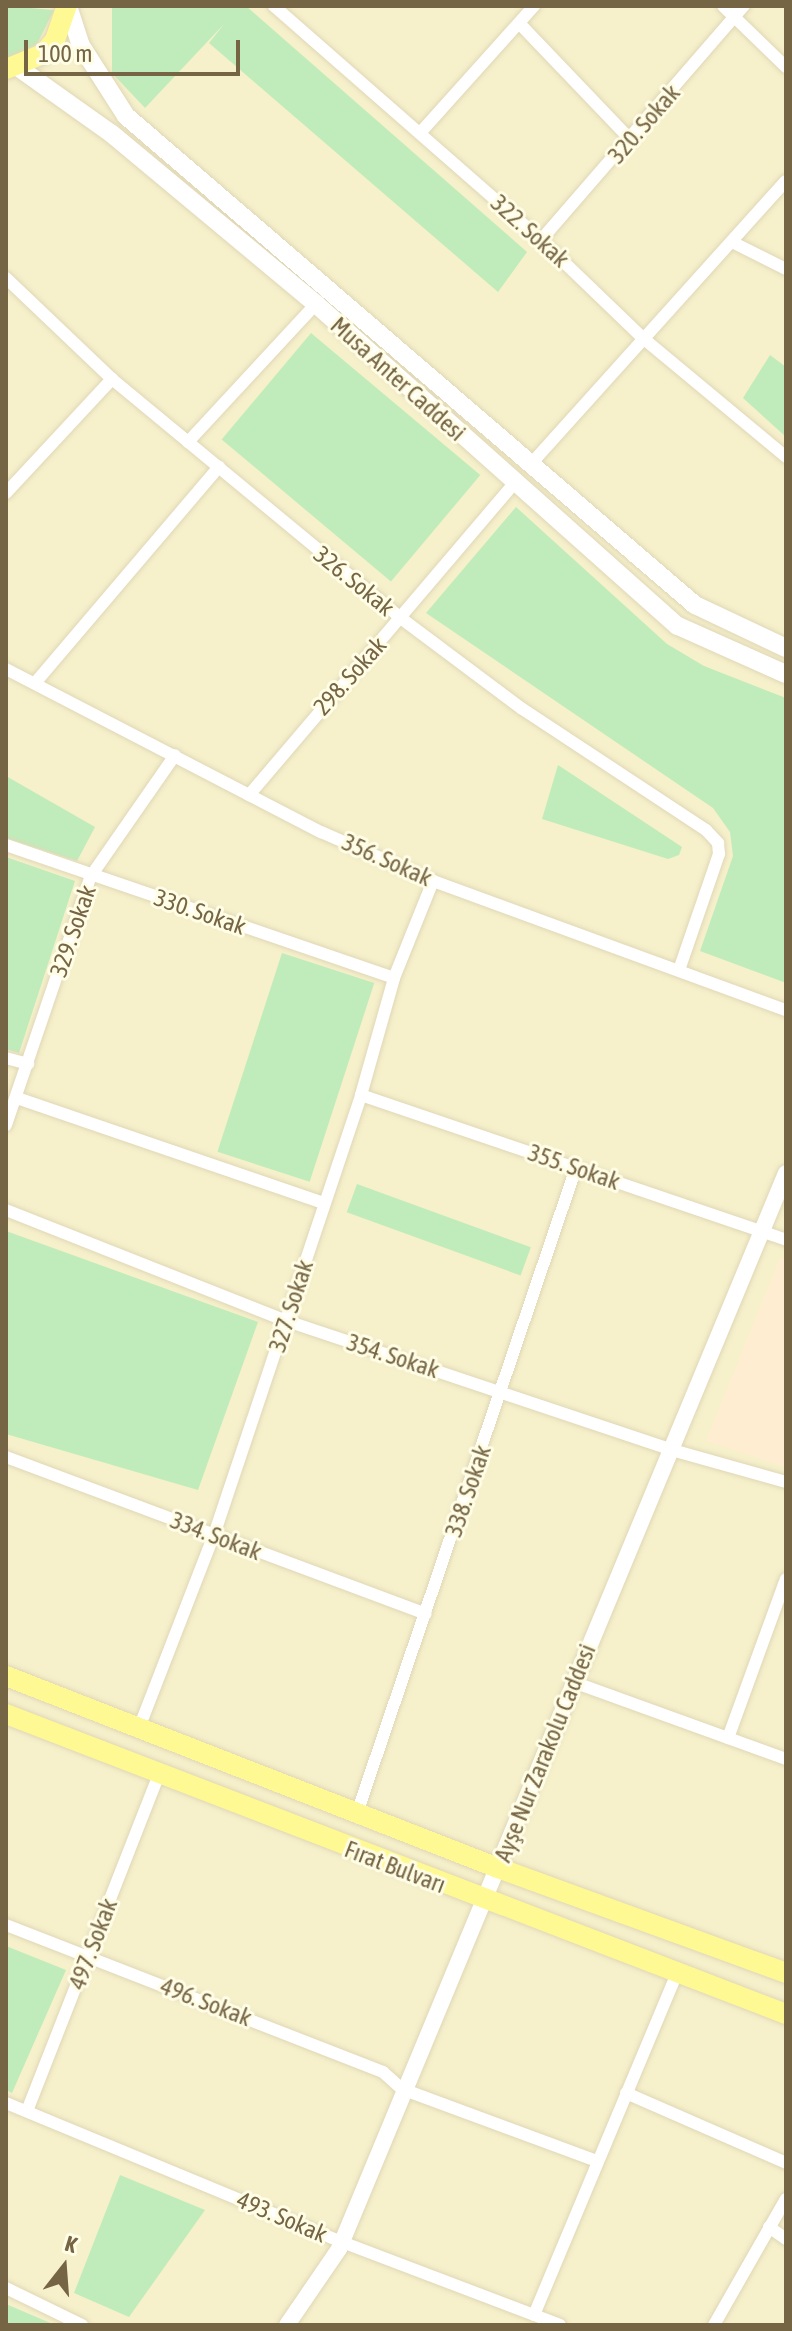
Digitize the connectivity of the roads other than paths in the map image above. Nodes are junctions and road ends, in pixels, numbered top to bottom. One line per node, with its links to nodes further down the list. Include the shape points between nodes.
1 (68, 6): 9 (main road, via 55,40); 22 (main road, Musa Anter Caddesi, via 80,44 126,116)
2 (274, 6): 10 (street, 322. Sokak)
3 (534, 6): 7 (street)
4 (723, 6): 6 (street)
5 (744, 6): 6 (street, 320. Sokak)
6 (736, 20): 8 (street); 11 (street, 320. Sokak)
7 (519, 23): 10 (street); 11 (street)
8 (786, 67)
9 (10, 69): 17 (main road, Musa Anter Caddesi, via 112,134)
10 (420, 133): 13 (street, 322. Sokak)
11 (630, 139): 13 (street, 320. Sokak)
12 (786, 181): 14 (street)
13 (541, 240): 18 (street, 322. Sokak)
14 (732, 242): 15 (street); 18 (street)
15 (786, 269)
16 (6, 278): 19 (street, 326. Sokak)
17 (316, 304): 20 (street); 24 (main road, Musa Anter Caddesi)
18 (644, 339): 21 (street, 322. Sokak); 22 (street)
19 (112, 379): 20 (street, 326. Sokak); 25 (street)
20 (188, 442): 23 (street, 326. Sokak)
21 (786, 457)
22 (530, 465): 27 (main road, Musa Anter Caddesi, via 695,605)
23 (219, 467): 26 (street, 326. Sokak); 30 (street)
24 (514, 484): 26 (street, 298. Sokak); 29 (main road, Musa Anter Caddesi, via 678,626)
25 (6, 493)
26 (402, 619): 32 (street, 298. Sokak); 36 (street, 326. Sokak, via 526,711 689,815 718,843 719,854)
27 (786, 648)
28 (6, 669): 30 (street, 356. Sokak)
29 (786, 674)
30 (35, 683): 31 (street, 356. Sokak)
31 (175, 755): 32 (street, 356. Sokak); 34 (street, 329. Sokak)
32 (249, 795): 35 (street, 356. Sokak)
33 (6, 845): 34 (street, 330. Sokak)
34 (91, 876): 37 (street, 330. Sokak); 40 (street, 329. Sokak)
35 (433, 881): 36 (street, 356. Sokak); 37 (street, 327. Sokak)
36 (679, 970): 38 (street, 356. Sokak)
37 (394, 978): 41 (street, 327. Sokak)
38 (786, 1010)
39 (6, 1058): 40 (street)
40 (28, 1064): 42 (street, 329. Sokak)
41 (361, 1095): 44 (street, 355. Sokak); 46 (street, 327. Sokak)
42 (17, 1098): 43 (street, 329. Sokak); 46 (street)
43 (6, 1125)
44 (576, 1168): 48 (street, 355. Sokak); 51 (street, 338. Sokak)
45 (786, 1173): 48 (street, Ayşe Nur Zarakolu Caddesi)
46 (324, 1203): 50 (street, 327. Sokak)
47 (6, 1210): 50 (street, 354. Sokak)
48 (762, 1231): 49 (street, 355. Sokak); 52 (street, Ayşe Nur Zarakolu Caddesi)
49 (786, 1240)
50 (287, 1321): 51 (street, 354. Sokak); 55 (street, 327. Sokak)
51 (501, 1391): 52 (street, 354. Sokak); 57 (street, 338. Sokak)
52 (672, 1450): 54 (street, 354. Sokak); 59 (street, Ayşe Nur Zarakolu Caddesi)
53 (6, 1457): 55 (street, 334. Sokak)
54 (786, 1482)
55 (214, 1535): 57 (street, 334. Sokak); 61 (street, 327. Sokak)
56 (786, 1579): 62 (street)
57 (426, 1614): 65 (street, 338. Sokak)
58 (6, 1676): 61 (main road, Fırat Bulvarı)
59 (573, 1682): 62 (street); 66 (street, Ayşe Nur Zarakolu Caddesi)
60 (6, 1714): 64 (main road, Fırat Bulvarı)
61 (139, 1728): 65 (main road, Fırat Bulvarı)
62 (728, 1738): 63 (street)
63 (786, 1759)
64 (158, 1776): 67 (main road, Fırat Bulvarı); 69 (street, 497. Sokak)
65 (357, 1813): 66 (main road, Fırat Bulvarı)
66 (498, 1868): 67 (street, Ayşe Nur Zarakolu Caddesi); 71 (main road, Fırat Bulvarı)
67 (485, 1902): 70 (main road, Fırat Bulvarı); 73 (street, Ayşe Nur Zarakolu Caddesi)
68 (6, 1925): 69 (street, 496. Sokak)
69 (88, 1956): 73 (street, 496. Sokak, via 383,2072); 76 (street, 497. Sokak)
70 (677, 1973): 72 (main road, Fırat Bulvarı); 74 (street)
71 (786, 1973)
72 (786, 2014)
73 (402, 2089): 77 (street, 496. Sokak); 82 (street, Ayşe Nur Zarakolu Caddesi)
74 (626, 2093): 77 (street); 78 (street)
75 (6, 2103): 76 (street, 493. Sokak)
76 (27, 2111): 82 (street, 493. Sokak)
77 (597, 2161): 84 (street)
78 (786, 2163)
79 (786, 2199): 80 (street)
80 (769, 2227): 81 (street); 88 (street)
81 (786, 2239)
82 (342, 2242): 84 (street, 493. Sokak); 86 (street, Ayşe Nur Zarakolu Caddesi)
83 (6, 2288): 85 (street)
84 (534, 2315): 87 (street, 493. Sokak)
85 (82, 2325)
86 (287, 2325)
87 (560, 2325)
88 (714, 2325)

